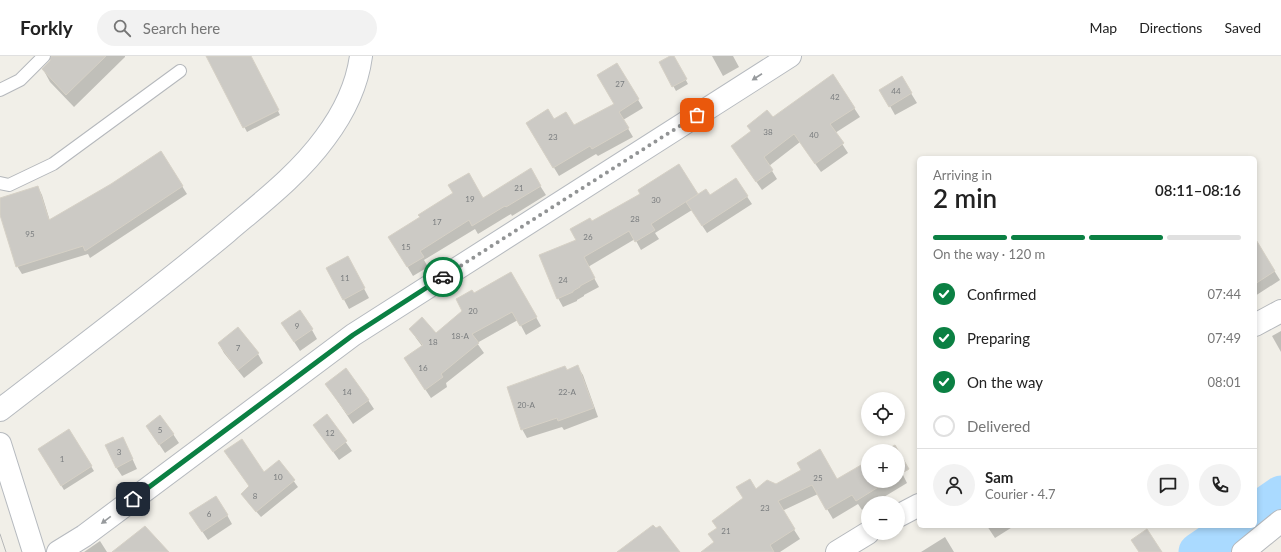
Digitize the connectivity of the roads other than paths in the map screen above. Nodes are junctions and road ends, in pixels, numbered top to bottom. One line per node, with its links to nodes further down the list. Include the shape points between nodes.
1 (44, 56): 5 (lane, via 20,80)
2 (361, 56): 9 (street, via 352,92 340,114 325,138 281,186 202,253)
3 (790, 56): 16 (street, one-way to 16, via 353,335 84,536)
4 (180, 71): 6 (lane, via 53,164 8,185)
5 (0, 90)
6 (0, 183)
7 (1281, 311): 8 (street)
8 (1257, 324)
9 (0, 410)
10 (0, 444): 15 (street)
11 (917, 506): 12 (street)
12 (905, 512)
13 (1281, 522): 18 (street)
14 (861, 537): 17 (street)
15 (34, 552)
16 (58, 552)
17 (837, 552)
18 (1243, 552)

